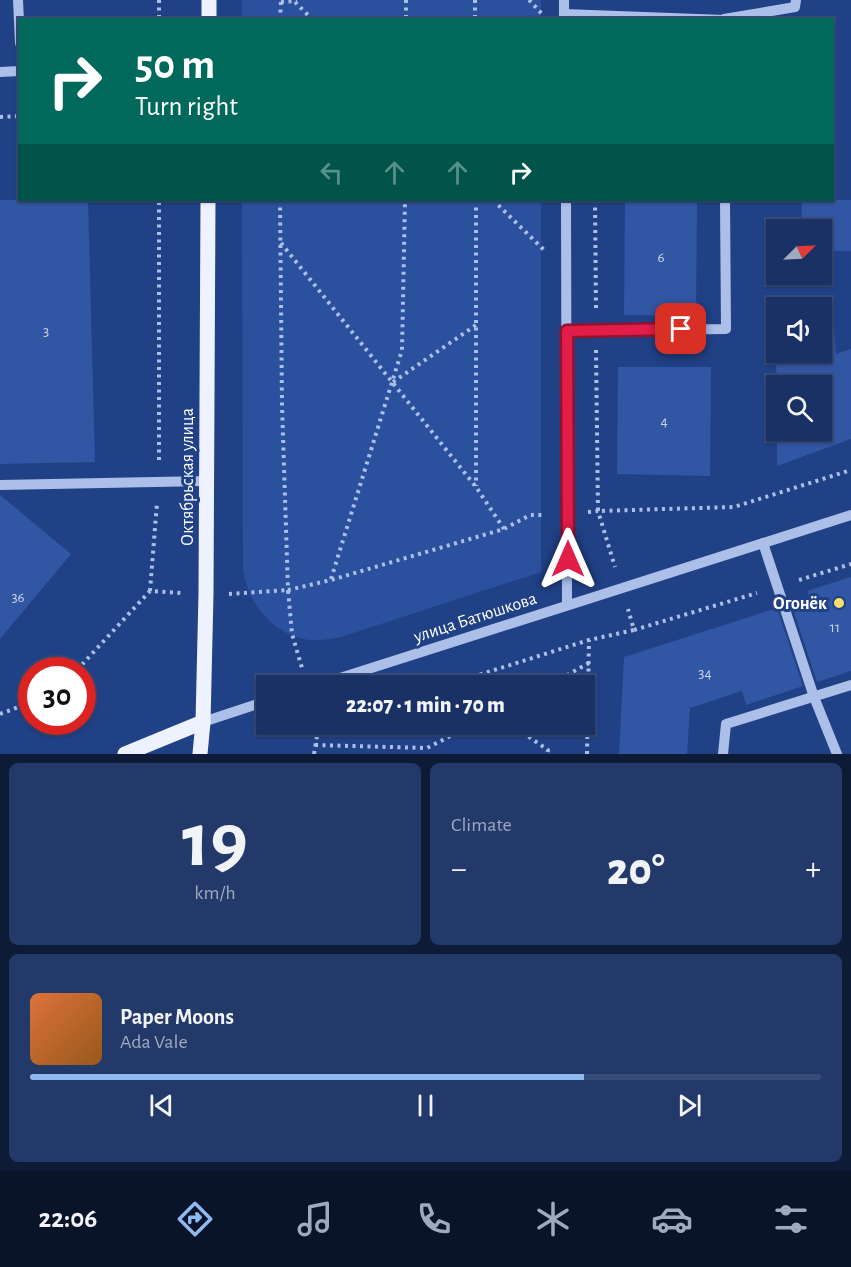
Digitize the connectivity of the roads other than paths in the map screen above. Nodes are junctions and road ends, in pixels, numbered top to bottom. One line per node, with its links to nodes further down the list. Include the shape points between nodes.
1 (18, 0): 6 (street)
2 (209, 0): 7 (main road)
3 (564, 0): 5 (street)
4 (796, 0): 9 (street, via 795,7)
5 (564, 17): 8 (street)
6 (19, 18)
7 (209, 18)
8 (644, 18)
9 (730, 18)
10 (18, 71): 11 (street)
11 (0, 72)
12 (208, 201): 16 (main road, Октябрьская улица)
13 (566, 201): 15 (street)
14 (725, 201): 15 (street, via 726,329)
15 (567, 331): 20 (street)
16 (206, 481): 17 (street); 25 (main road, Октябрьская улица)
17 (0, 485)
18 (851, 515): 19 (street, улица Батюшкова)
19 (763, 543): 20 (street, улица Батюшкова); 23 (street)
20 (567, 606): 21 (street, улица Батюшкова)
21 (350, 675)
22 (851, 686): 23 (street)
23 (814, 697): 28 (street, via 726,724); 29 (street)
24 (256, 705): 25 (street)
25 (203, 722): 26 (main road); 27 (main road, Октябрьская улица)
26 (124, 754)
27 (200, 754)
28 (723, 754)
29 (837, 754)

